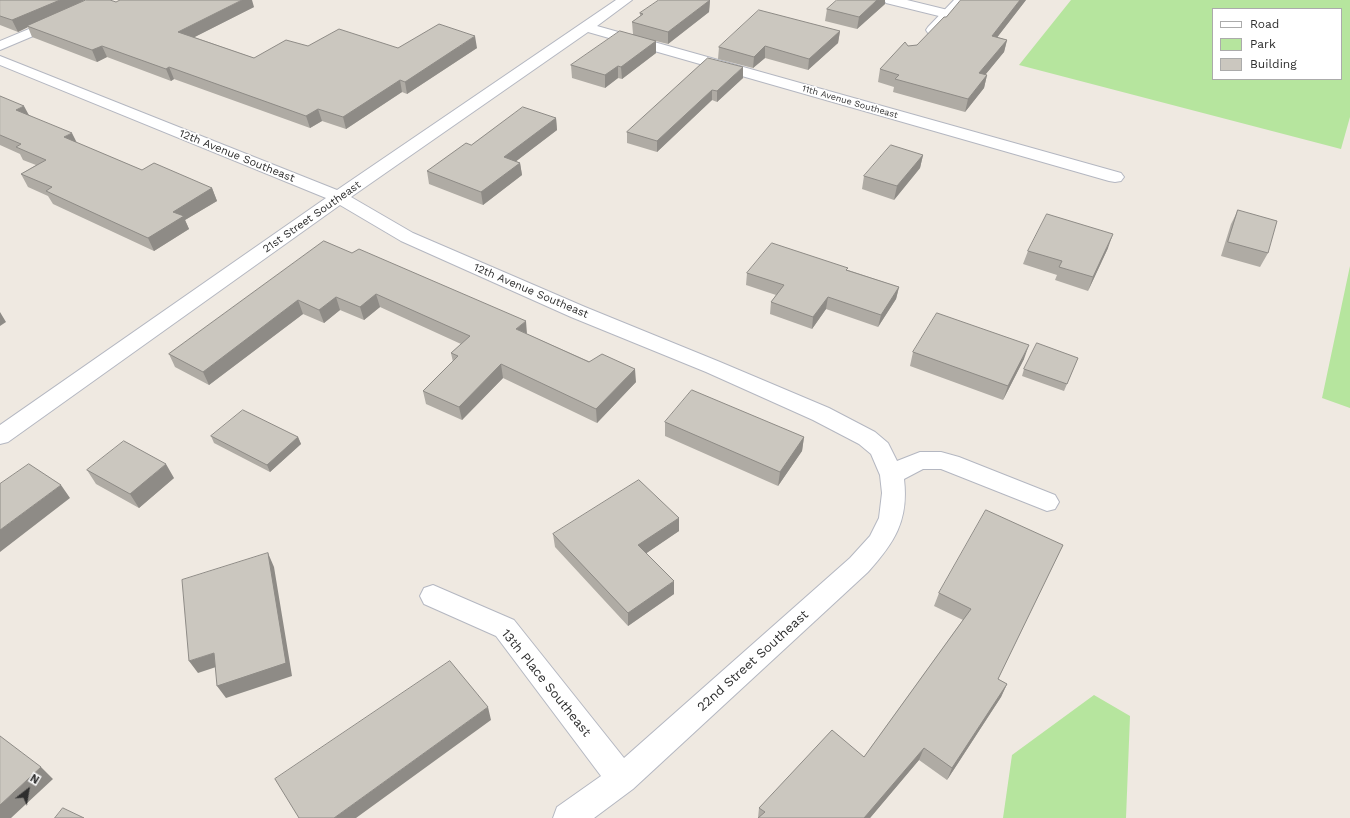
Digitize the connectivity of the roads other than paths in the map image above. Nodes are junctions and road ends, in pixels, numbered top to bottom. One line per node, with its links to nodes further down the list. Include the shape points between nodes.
1 (624, 0): 6 (street, 21st Street Southeast)
2 (891, 0): 4 (street)
3 (960, 0): 4 (lane)
4 (947, 14): 7 (lane)
5 (62, 19): 8 (lane)
6 (586, 27): 10 (street, 11th Avenue Southeast); 11 (street, 21st Street Southeast)
7 (926, 37)
8 (0, 46)
9 (0, 60): 11 (street, 12th Avenue Southeast)
10 (1115, 177)
11 (339, 197): 12 (street, 21st Street Southeast); 13 (street, 12th Avenue Southeast, via 407,237 821,414 867,438 880,449)
12 (0, 436)
13 (892, 475): 14 (street, via 919,460 937,459); 16 (street, 22nd Street Southeast, via 894,492 891,518 879,543 859,565)
14 (1047, 502)
15 (433, 596): 16 (street, 13th Place Southeast, via 505,628)
16 (622, 779): 17 (street, 22nd Street Southeast)
17 (568, 818)

